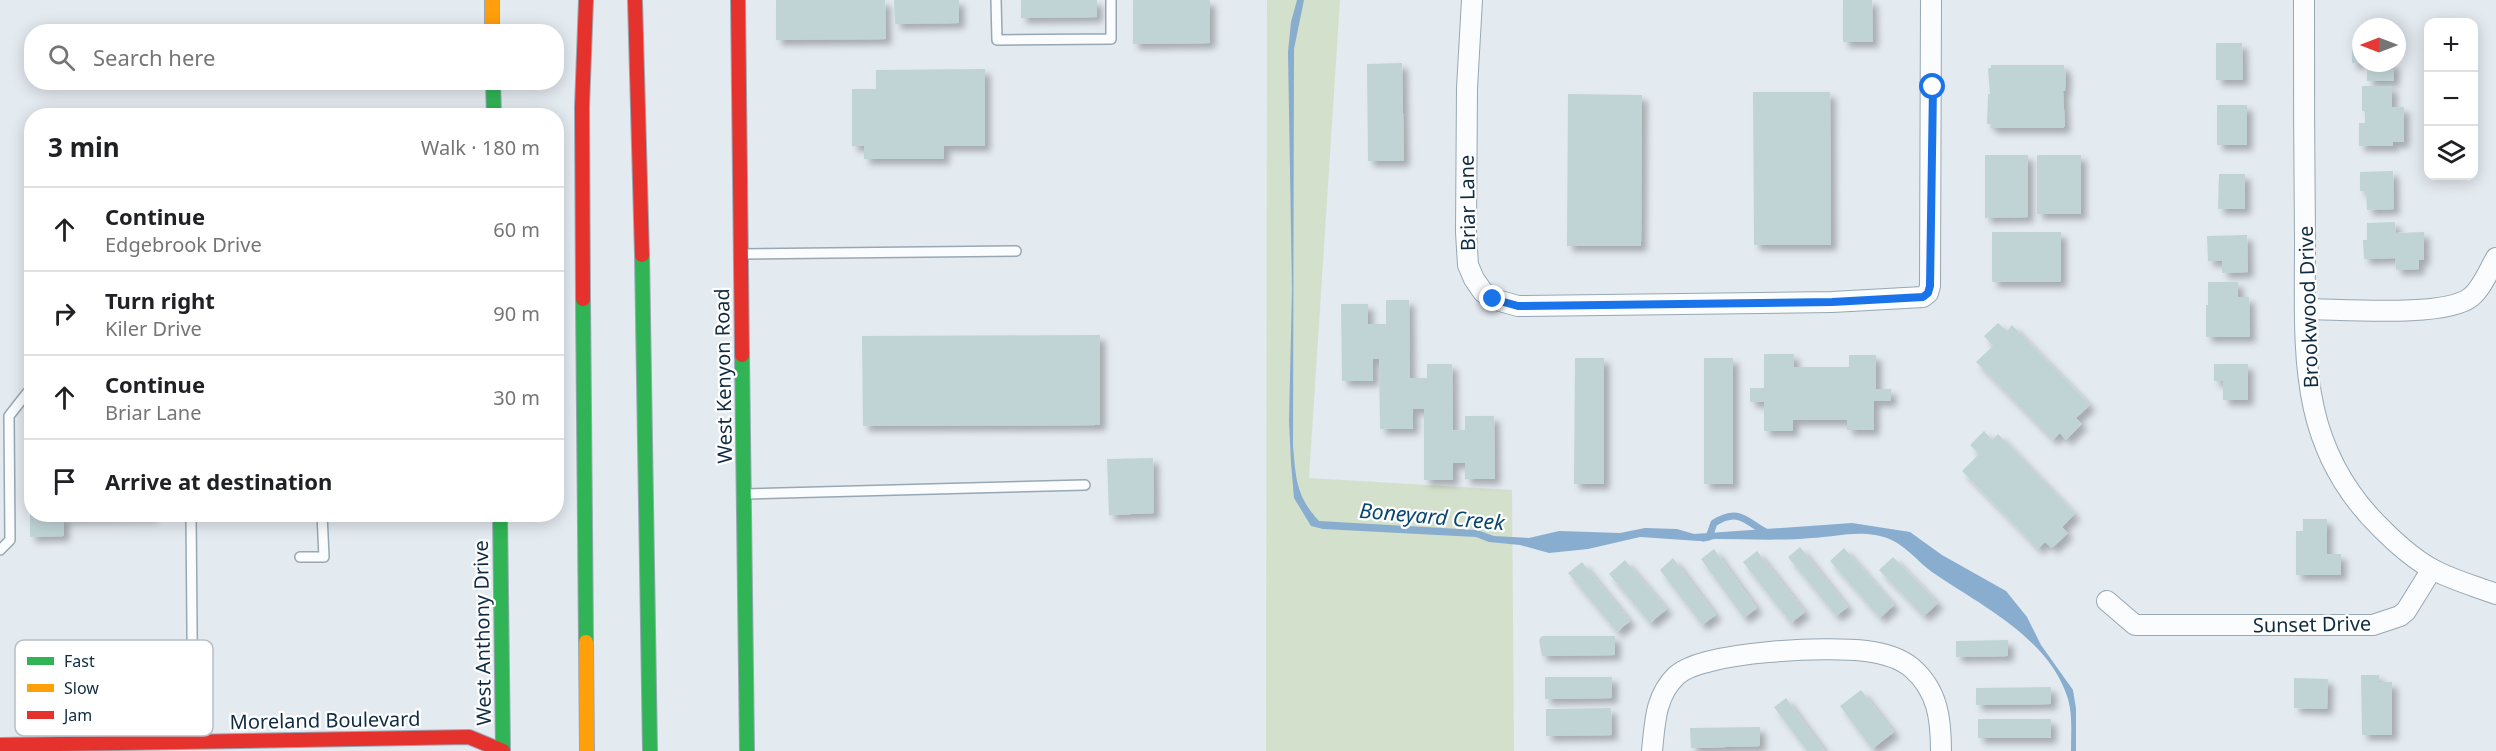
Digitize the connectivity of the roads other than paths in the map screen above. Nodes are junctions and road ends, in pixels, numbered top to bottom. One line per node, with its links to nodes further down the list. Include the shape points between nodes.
1 (492, 0): 11 (main road)
2 (586, 0): 14 (main road)
3 (635, 0): 16 (main road)
4 (738, 0): 18 (main road, West Kenyon Road)
5 (996, 0): 6 (lane, via 997,40 1111,39)
6 (1111, 0)
7 (1472, 0): 8 (street, Briar Lane, via 1467,88 1468,265 1483,292 1518,306 1843,302 1906,299 1926,294 1930,286 1932,236)
8 (1931, 0)
9 (2304, 0): 20 (street, Brookwood Drive)
10 (571, 10): 14 (main road)
11 (492, 24)
12 (651, 70): 16 (main road)
13 (493, 90): 15 (main road)
14 (582, 107): 40 (main road)
15 (494, 108)
16 (641, 175): 41 (main road)
17 (1016, 251): 18 (lane)
18 (741, 254): 24 (main road, West Kenyon Road)
19 (2496, 258): 20 (street, via 2472,296 2458,305 2434,310)
20 (2305, 309): 31 (street, Brookwood Drive, via 2309,389 2327,453 2365,513)
21 (24, 396): 22 (lane)
22 (4, 416): 28 (lane)
23 (1085, 485): 24 (lane)
24 (744, 494): 42 (main road, West Kenyon Road)
25 (191, 522): 34 (lane)
26 (322, 522): 30 (lane, via 324,557)
27 (500, 522): 39 (main road, West Anthony Drive)
28 (5, 540): 29 (lane)
29 (0, 550)
30 (300, 557)
31 (2432, 569): 32 (street); 33 (street, Sunset Drive, via 2406,611 2373,625 2135,625)
32 (2496, 594)
33 (2107, 601)
34 (192, 640)
35 (0, 746): 38 (main road, Moreland Boulevard)
36 (193, 746): 37 (main road, Moreland Boulevard); 38 (main road, Moreland Boulevard)
37 (294, 746): 39 (main road, Moreland Boulevard, via 469,737)
38 (47, 748)
39 (503, 751)
40 (587, 751)
41 (650, 751)
42 (747, 751)
43 (1652, 751): 44 (street, via 1656,712 1667,686 1698,663 1781,651 1864,651 1895,657 1927,684 1941,722)
44 (1941, 751)

